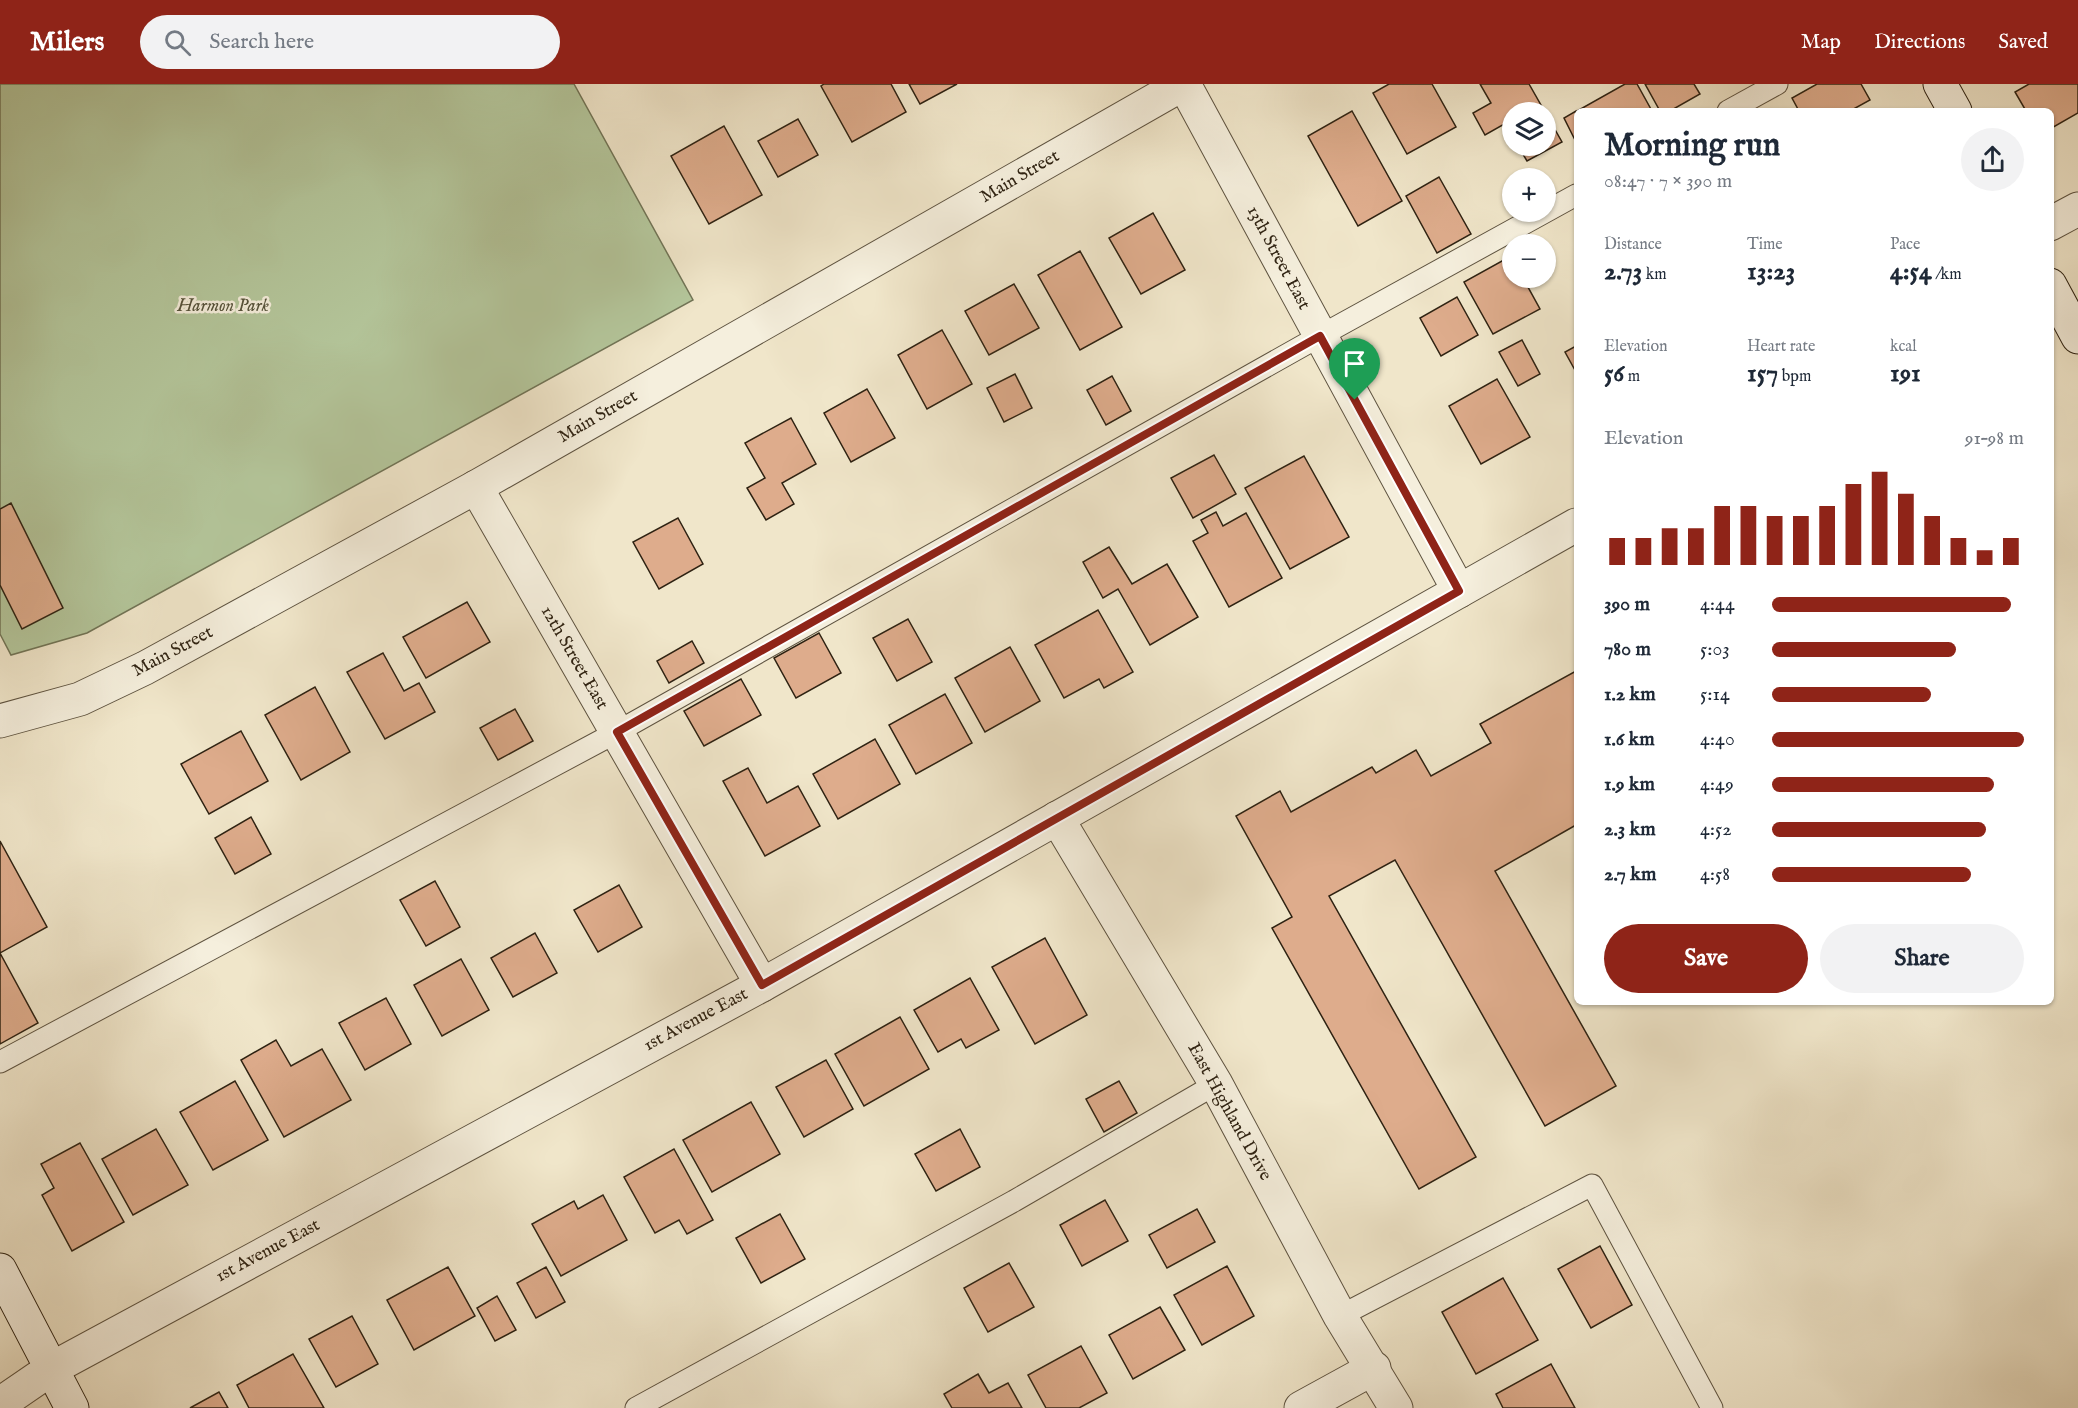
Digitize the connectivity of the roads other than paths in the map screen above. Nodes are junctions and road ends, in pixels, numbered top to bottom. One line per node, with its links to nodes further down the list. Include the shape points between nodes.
1 (1183, 84): 10 (street, 13th Street East); 12 (street, Main Street)
2 (1777, 84): 4 (lane)
3 (1940, 84): 5 (street)
4 (1733, 108)
5 (1953, 108)
6 (1574, 196): 10 (lane)
7 (2078, 209): 8 (street)
8 (2054, 222)
9 (2054, 293): 11 (street)
10 (1320, 336): 14 (street, 13th Street East); 16 (lane)
11 (2078, 338)
12 (476, 487): 15 (street, Main Street, via 145,668 80,699); 16 (street, 12th Street East)
13 (1574, 526): 14 (street, 1st Avenue East)
14 (1459, 591): 17 (street, 1st Avenue East)
15 (0, 721)
16 (617, 732): 18 (street, 12th Street East); 19 (lane)
17 (1058, 818): 18 (street, 1st Avenue East); 20 (street, East Highland Drive)
18 (762, 985): 24 (street, 1st Avenue East)
19 (0, 1062)
20 (1216, 1084): 22 (street, East Highland Drive); 27 (lane, via 1014,1201)
21 (0, 1270): 24 (street)
22 (1340, 1316): 23 (street, East Highland Drive); 30 (lane, via 1592,1185)
23 (1374, 1368): 28 (street); 29 (street, East Highland Drive)
24 (51, 1369): 25 (street, 1st Avenue East); 26 (street)
25 (0, 1404)
26 (72, 1408)
27 (636, 1408)
28 (1301, 1408)
29 (1396, 1408)
30 (1712, 1408)

